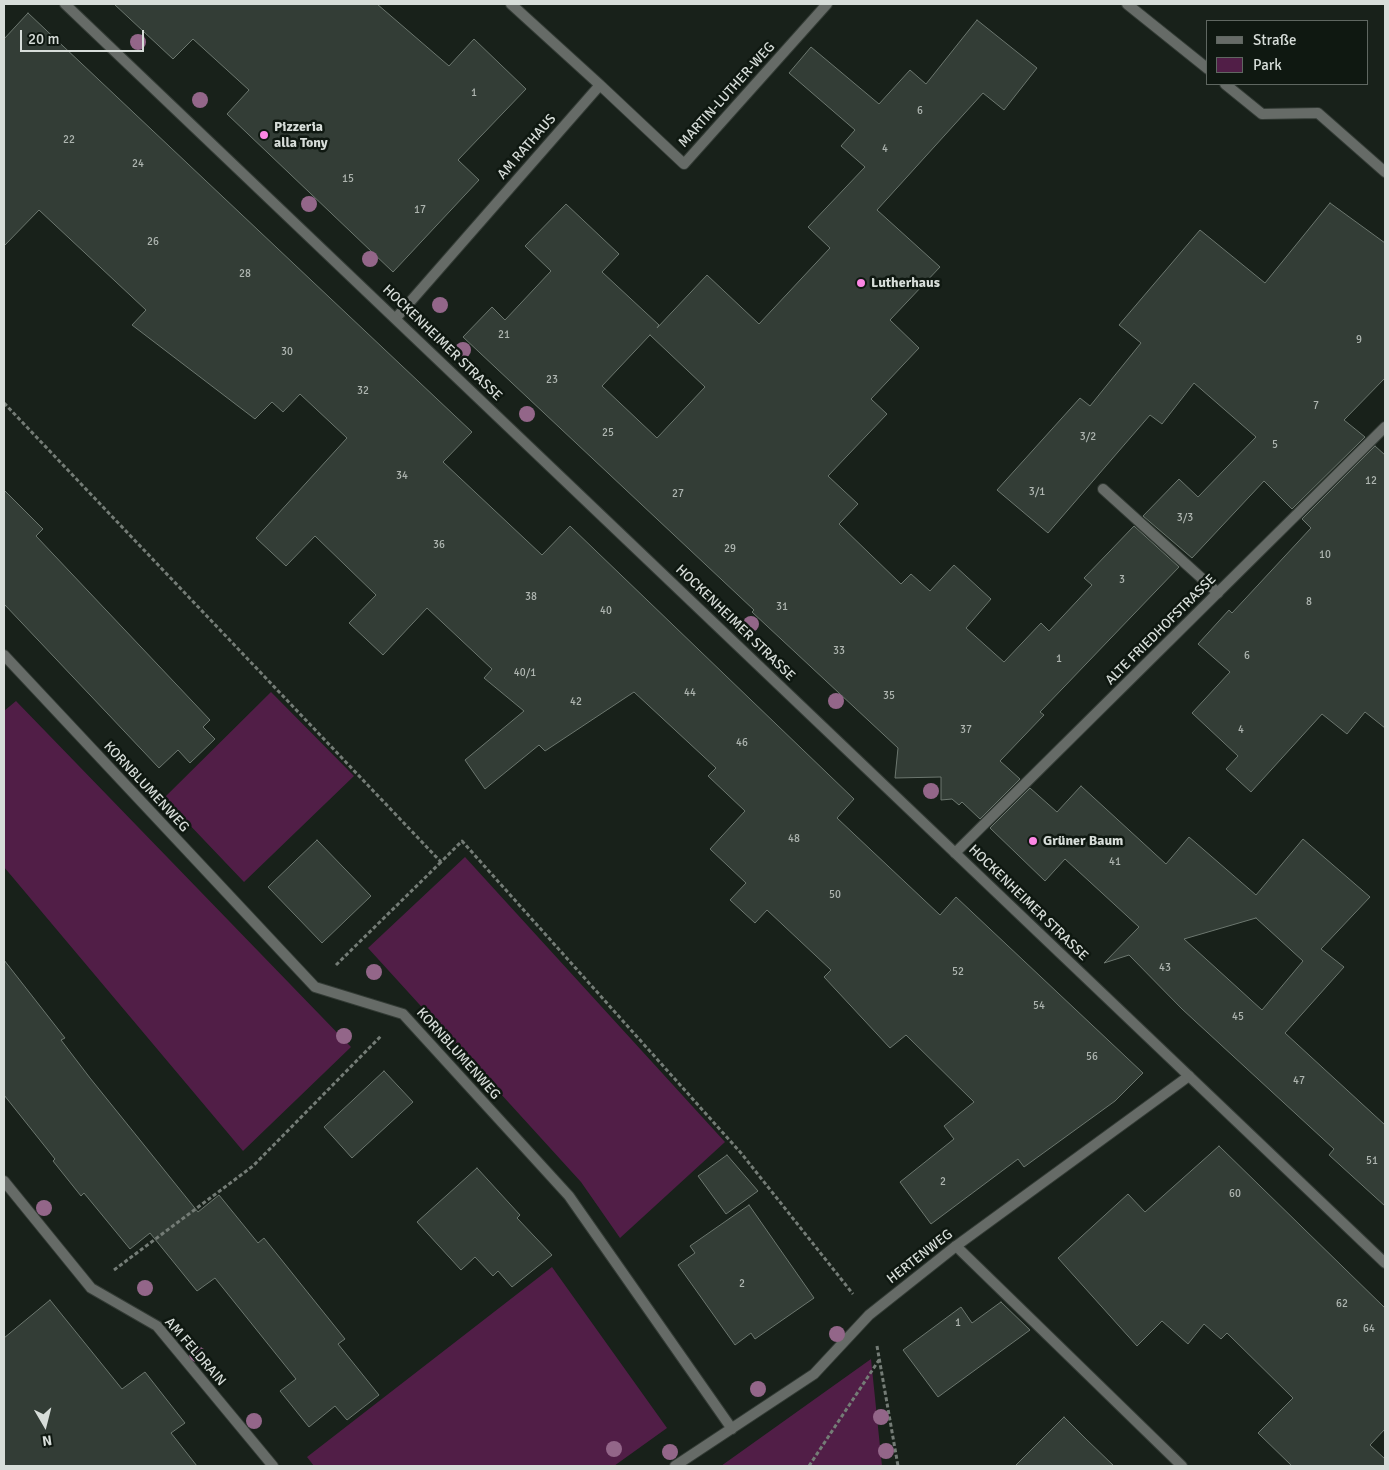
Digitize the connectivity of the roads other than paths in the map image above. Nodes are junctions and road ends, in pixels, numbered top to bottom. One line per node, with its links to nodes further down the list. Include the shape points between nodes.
1 (65, 4): 9 (street, HOCKENHEIMER STRASSE)
2 (511, 4): 6 (street)
3 (827, 4): 6 (street, MARTIN-LUTHER-WEG, via 684,164)
4 (1127, 4): 5 (street)
5 (1206, 67)
6 (600, 85): 9 (street, AM RATHAUS)
7 (1226, 85): 8 (street, via 1262,114 1318,113)
8 (1385, 172)
9 (396, 318): 14 (street, HOCKENHEIMER STRASSE)
10 (1384, 431): 12 (street, ALTE FRIEDHOFSTRASSE)
11 (1103, 489): 12 (street)
12 (1218, 593): 14 (street, ALTE FRIEDHOFSTRASSE)
13 (4, 655): 19 (street, KORNBLUMENWEG, via 315,987 403,1014 569,1196)
14 (955, 853): 15 (street, HOCKENHEIMER STRASSE)
15 (1189, 1076): 17 (street, HERTENWEG); 18 (street, HOCKENHEIMER STRASSE)
16 (4, 1181): 20 (street, AM FELDRAIN, via 91,1288 157,1326)
17 (956, 1246): 19 (street, HERTENWEG, via 869,1315 814,1374); 22 (street)
18 (1385, 1263)
19 (732, 1429): 21 (street, HERTENWEG)
20 (273, 1466)
21 (675, 1466)
22 (1182, 1466)

